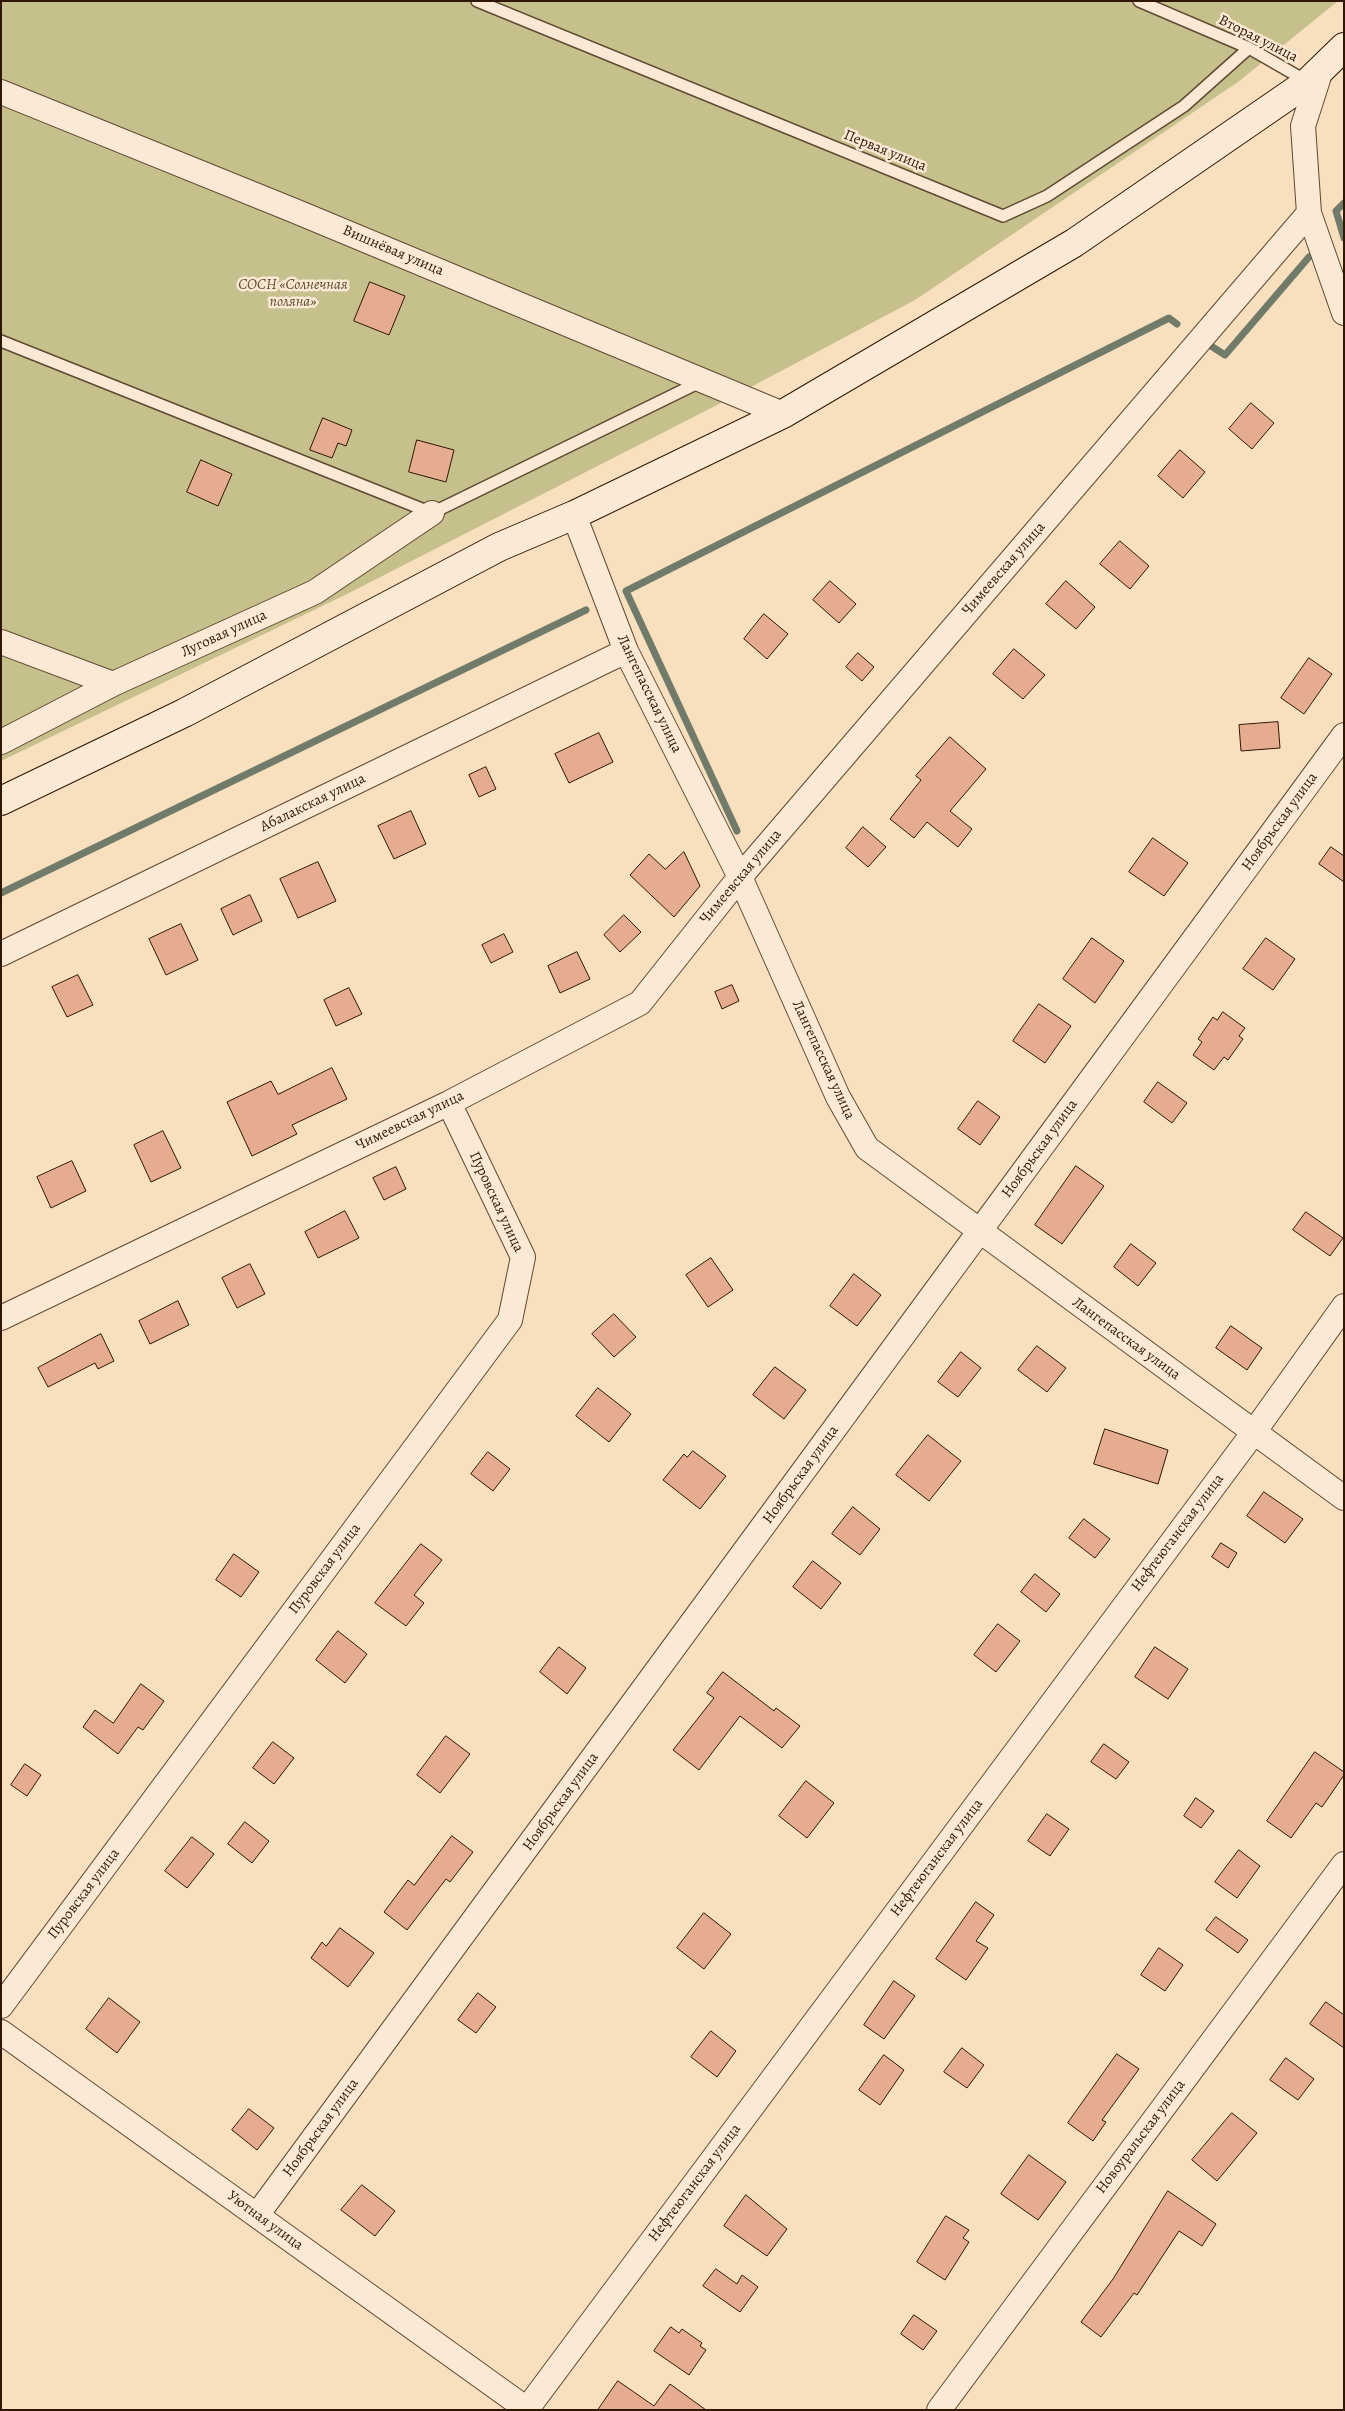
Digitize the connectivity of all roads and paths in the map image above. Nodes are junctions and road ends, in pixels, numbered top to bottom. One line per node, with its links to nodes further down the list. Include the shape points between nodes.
1 (477, 1): 4 (lane, Первая улица, via 1003,216 1048,196 1184,106)
2 (1139, 1): 4 (lane, Вторая улица)
3 (1344, 47): 5 (street)
4 (1249, 48): 5 (lane, Вторая улица)
5 (1315, 76): 7 (street, via 1304,126); 11 (street, via 1074,243)
6 (1, 92): 10 (street, Вишнёвая улица)
7 (1309, 213): 8 (street); 20 (street, Чимеевская улица)
8 (1344, 313)
9 (1, 342): 12 (lane)
10 (703, 380): 11 (street, Вишнёвая улица); 12 (lane)
11 (784, 414): 13 (street)
12 (432, 513): 16 (street, Луговая улица, via 315,592)
13 (574, 515): 15 (street, Лангепасская улица); 19 (street, via 499,547 184,713)
14 (1, 642): 16 (street)
15 (626, 651): 20 (street, Лангепасская улица); 21 (street, Абалакская улица)
16 (112, 684): 18 (street, Луговая улица)
17 (1344, 735): 23 (street, Ноябрьская улица)
18 (1, 742)
19 (1, 801)
20 (740, 877): 22 (street, Чимеевская улица, via 640,1003); 23 (street, Лангепасская улица, via 838,1097 867,1148)
21 (1, 954)
22 (449, 1103): 25 (street, Чимеевская улица); 29 (street, Пуровская улица, via 522,1257 510,1320)
23 (979, 1232): 26 (street, Лангепасская улица); 31 (street, Ноябрьская улица)
24 (1344, 1306): 26 (street, Нефтеюганская улица)
25 (1, 1318)
26 (1254, 1432): 27 (street, Лангепасская улица); 32 (street, Нефтеюганская улица)
27 (1344, 1498)
28 (1344, 1864): 33 (street, Новоуральская улица)
29 (1, 2006)
30 (1, 2032): 31 (street, Уютная улица)
31 (257, 2215): 32 (street, Уютная улица)
32 (527, 2409)
33 (939, 2410)

